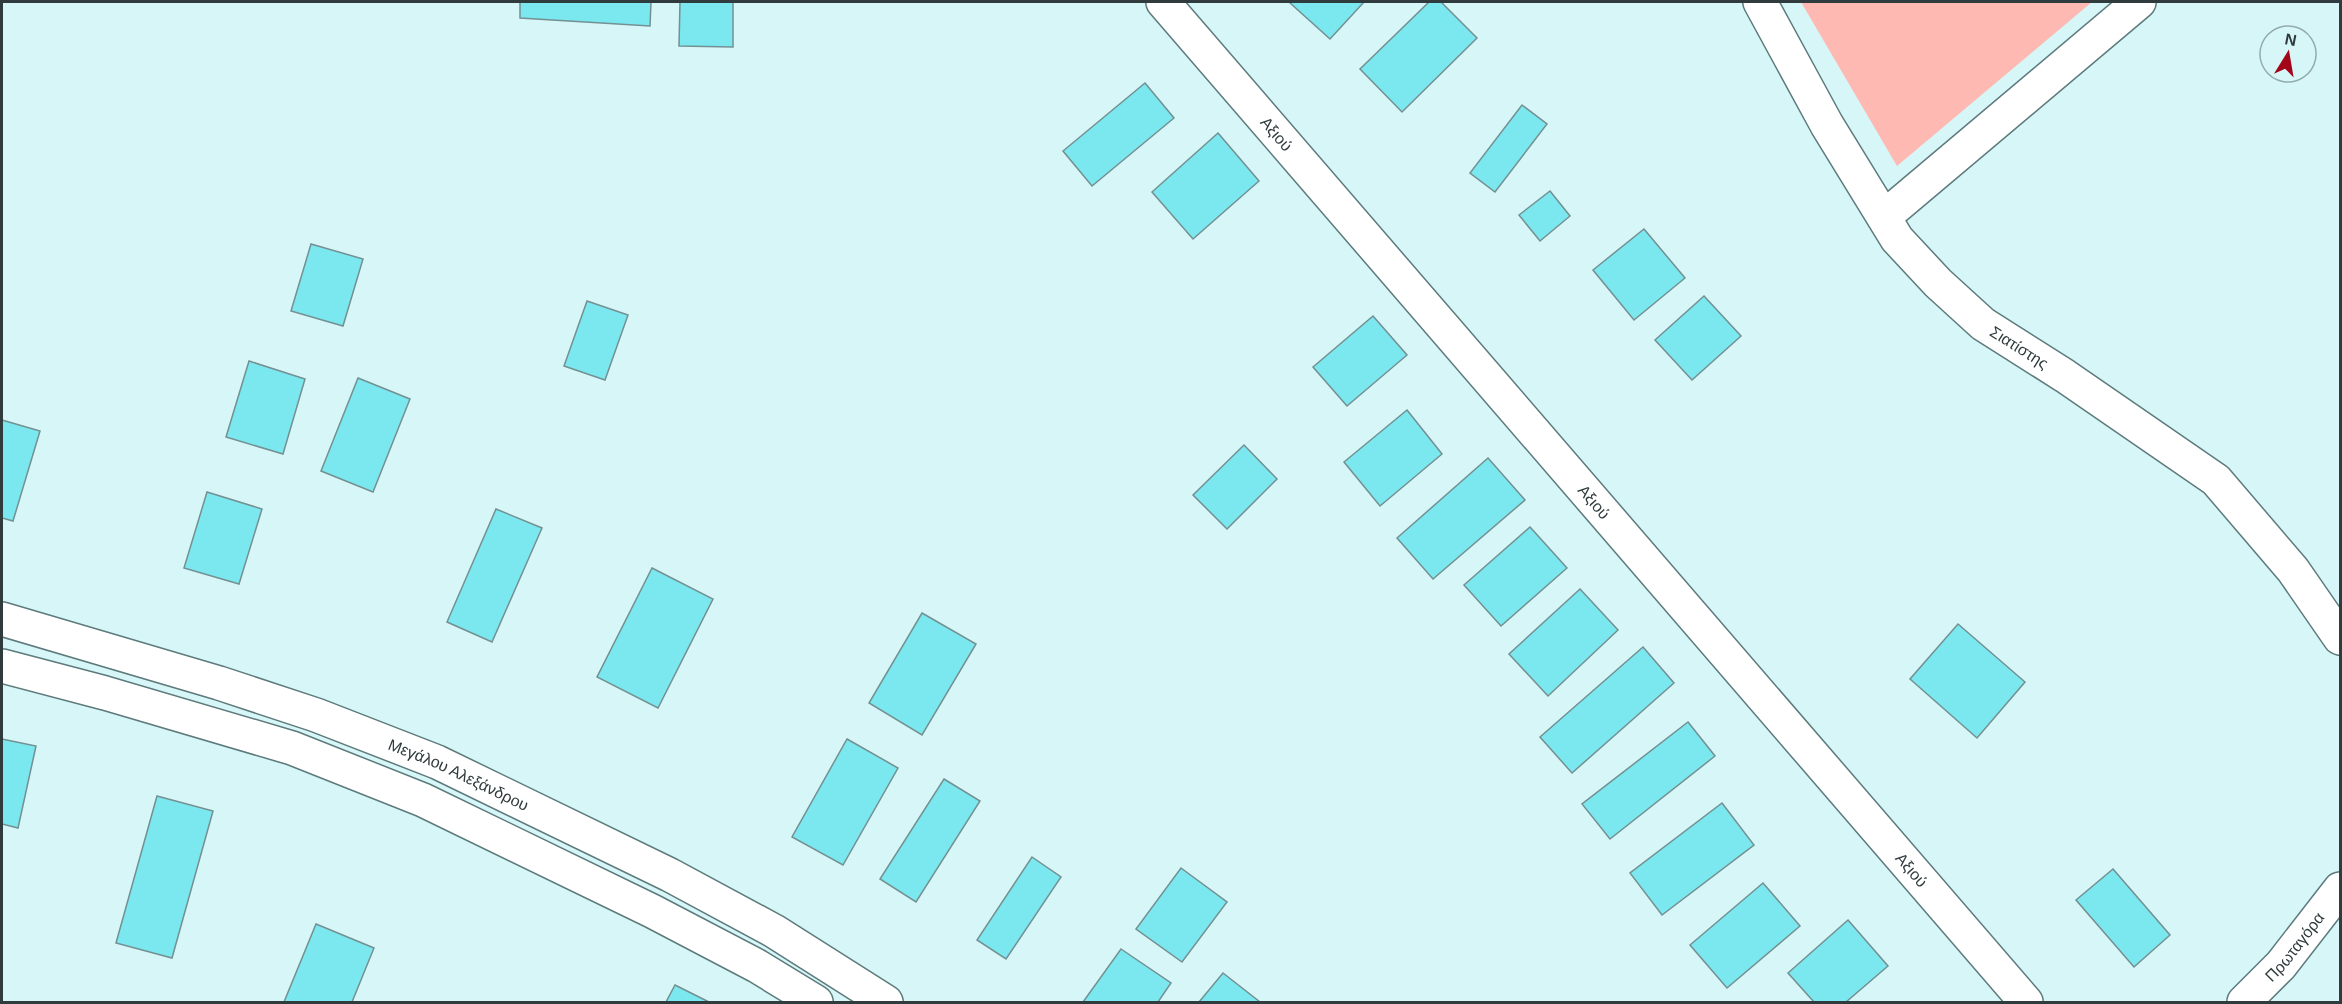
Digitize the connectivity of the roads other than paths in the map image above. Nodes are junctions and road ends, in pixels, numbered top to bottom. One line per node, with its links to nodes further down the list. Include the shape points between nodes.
1 (1163, 2): 11 (street, Αξιού)
2 (1760, 2): 4 (street, Σιατίστης, via 1827,125)
3 (2139, 2): 4 (street)
4 (1884, 217): 6 (street, Σιατίστης, via 1897,239 1983,324 2084,388 2216,480 2293,570)
5 (2, 619): 10 (street, Μεγάλου Αλεξάνδρου, via 219,683 437,762 670,875 753,920)
6 (2340, 638)
7 (2, 666): 9 (street, via 292,748 423,800 662,917 757,966)
8 (2340, 889): 12 (street, Πρωταγόρα, via 2281,965)
9 (816, 1002)
10 (886, 1002)
11 (2026, 1002)
12 (2244, 1002)

